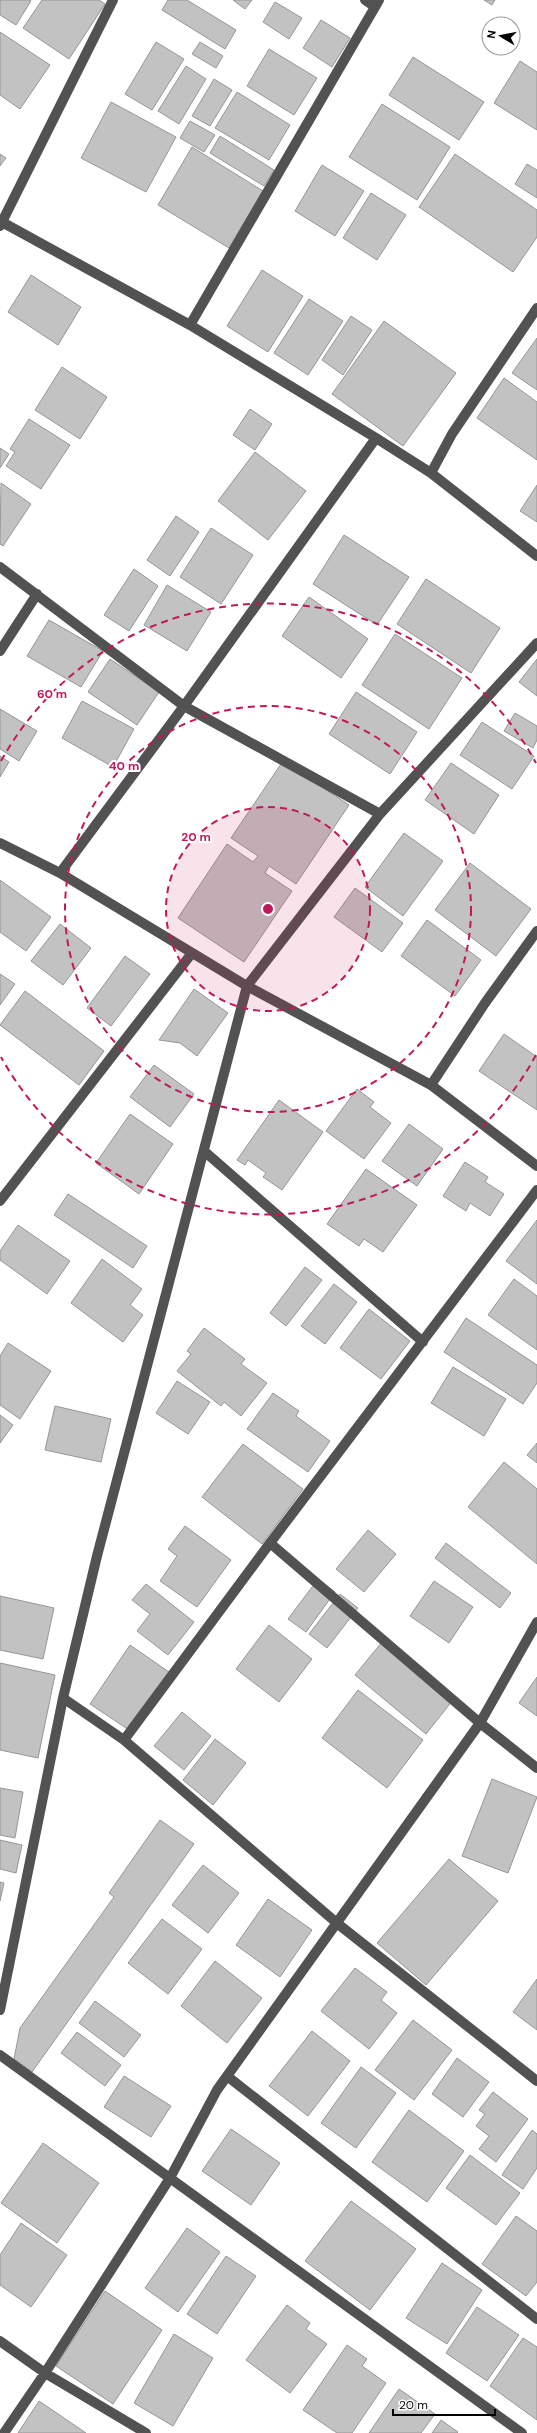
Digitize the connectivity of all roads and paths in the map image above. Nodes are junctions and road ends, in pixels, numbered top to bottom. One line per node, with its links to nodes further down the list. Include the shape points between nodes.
1 (113, 0): 4 (street)
2 (365, 0): 3 (street)
3 (377, 3): 6 (street)
4 (1, 223): 6 (street)
5 (537, 308): 8 (street, via 452,434)
6 (190, 325): 7 (street)
7 (376, 438): 8 (street); 14 (street)
8 (431, 473): 9 (street)
9 (537, 556)
10 (0, 567): 11 (street)
11 (37, 594): 13 (street); 14 (street)
12 (537, 643): 15 (street)
13 (0, 651)
14 (184, 706): 15 (street); 17 (street)
15 (380, 814): 20 (street)
16 (0, 843): 17 (street)
17 (60, 873): 19 (street)
18 (537, 931): 21 (street, via 485,1002)
19 (192, 953): 20 (street); 25 (street)
20 (248, 986): 21 (street); 22 (street)
21 (430, 1085): 23 (street)
22 (204, 1151): 26 (street); 29 (street, via 97,1556)
23 (537, 1166)
24 (537, 1190): 26 (street)
25 (0, 1201)
26 (423, 1342): 27 (street)
27 (270, 1543): 30 (street); 31 (street)
28 (537, 1622): 30 (street)
29 (63, 1698): 31 (street); 34 (street)
30 (480, 1723): 32 (street); 33 (street)
31 (124, 1740): 33 (street)
32 (537, 1768)
33 (338, 1924): 36 (street); 37 (street)
34 (0, 2010)
35 (0, 2055): 38 (street)
36 (227, 2076): 38 (street); 39 (street)
37 (537, 2081)
38 (170, 2178): 41 (street); 44 (street)
39 (537, 2319)
40 (0, 2341): 41 (street)
41 (45, 2373): 42 (street); 43 (street)
42 (4, 2433)
43 (146, 2433)
44 (522, 2433)

